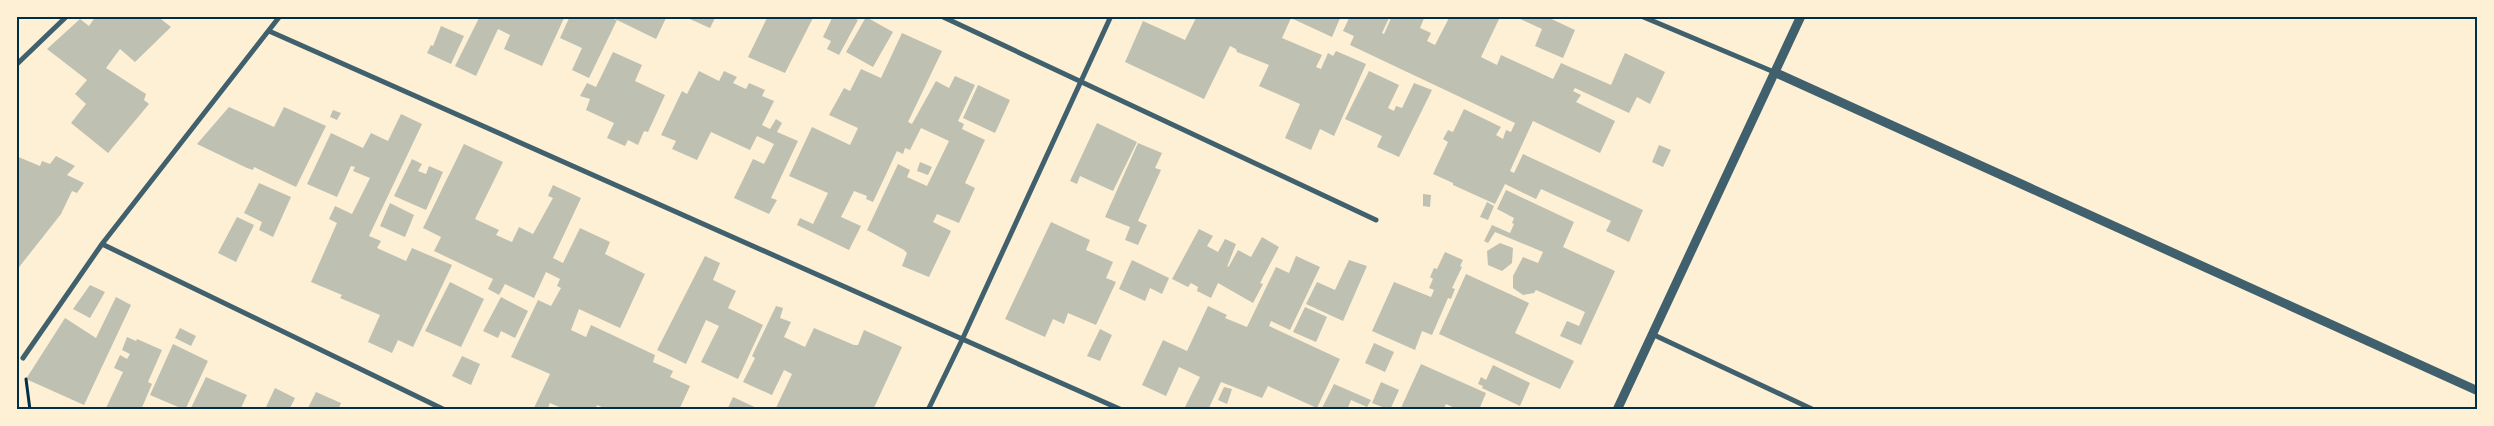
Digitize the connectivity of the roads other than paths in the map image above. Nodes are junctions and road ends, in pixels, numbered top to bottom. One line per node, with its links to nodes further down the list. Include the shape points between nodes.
1 (67, 16): 8 (street)
2 (280, 16): 7 (street)
3 (941, 16): 10 (street)
4 (1111, 16): 10 (street)
5 (1641, 16): 9 (street)
6 (1801, 16): 9 (street)
7 (269, 31): 12 (street); 14 (street)
8 (16, 65)
9 (1774, 72): 13 (street); 16 (street)
10 (1082, 80): 11 (street); 14 (street)
11 (1376, 220)
12 (102, 244): 15 (street); 17 (street)
13 (1652, 334): 20 (street); 21 (street)
14 (962, 340): 18 (street); 19 (street)
15 (23, 358)
16 (2478, 391)
17 (445, 410)
18 (928, 410)
19 (1122, 410)
20 (1617, 410)
21 (1814, 410)

